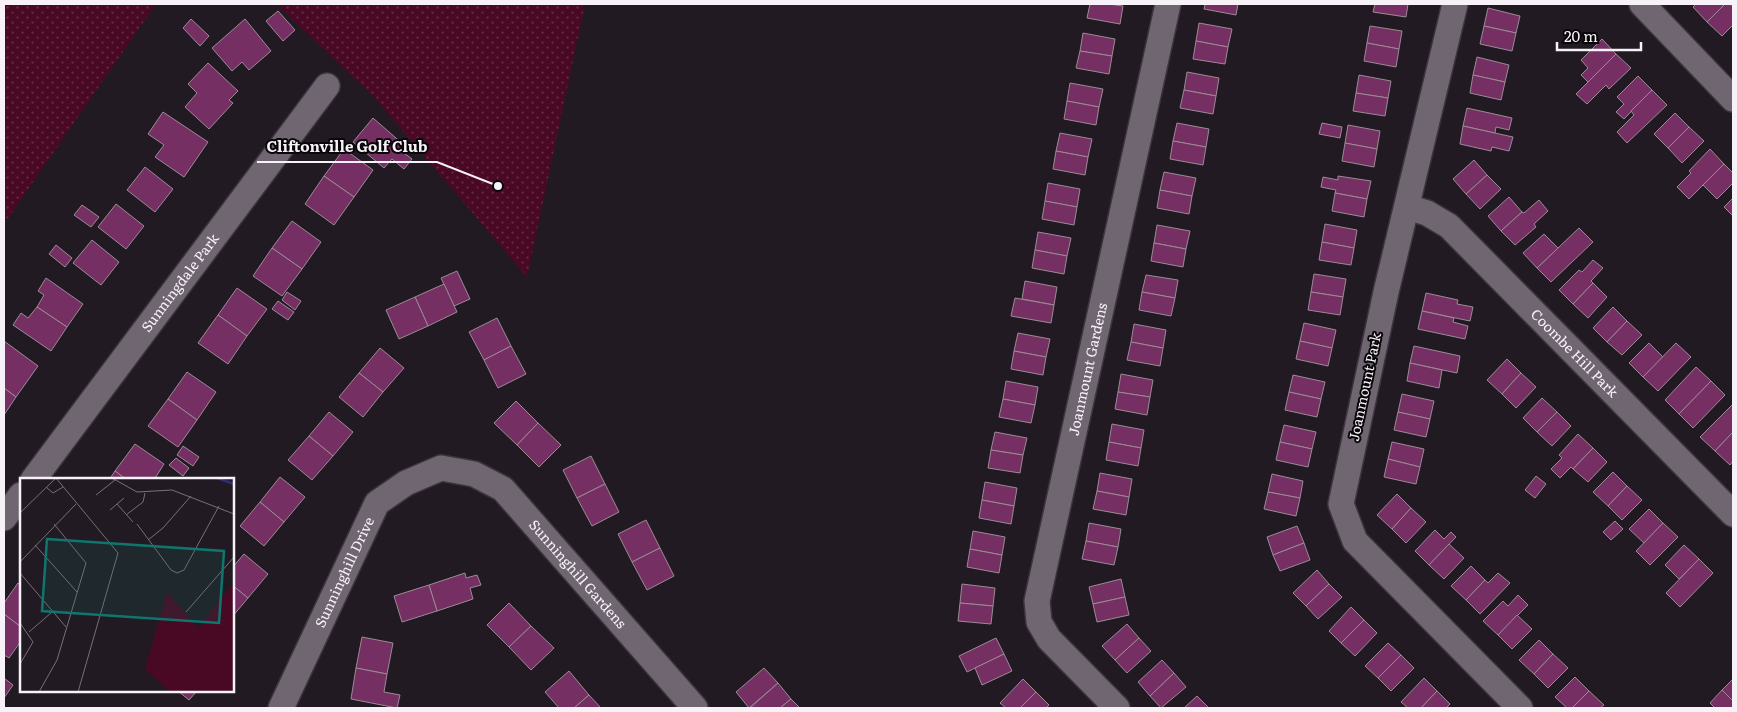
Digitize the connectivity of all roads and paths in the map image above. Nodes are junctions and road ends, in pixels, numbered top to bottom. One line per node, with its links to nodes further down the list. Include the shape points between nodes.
1 (1168, 4): 14 (street, Joanmount Gardens, via 1037,601 1038,622 1049,639)
2 (1455, 4): 6 (street, Joanmount Park)
3 (1642, 4): 5 (street)
4 (327, 86): 8 (street, Sunningdale Park)
5 (1733, 99)
6 (1407, 207): 10 (street, Coombe Hill Park, via 1427,213 1449,226); 15 (street, Joanmount Park, via 1341,504 1356,541)
7 (441, 468): 12 (street, Sunninghill Drive, via 406,483 377,502); 13 (street, Sunninghill Gardens, via 474,474 503,490)
8 (34, 478)
9 (20, 496): 11 (street)
10 (1733, 514)
11 (4, 518)
12 (282, 708)
13 (695, 708)
14 (1117, 708)
15 (1520, 708)

